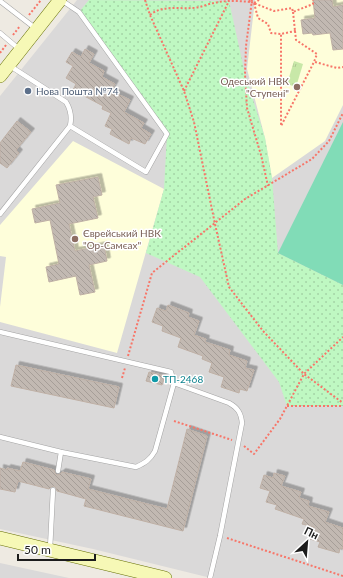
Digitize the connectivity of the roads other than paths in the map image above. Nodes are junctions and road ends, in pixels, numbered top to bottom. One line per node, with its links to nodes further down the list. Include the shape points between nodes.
1 (60, 0): 3 (main road); 8 (lane, via 79,12 167,134 146,172)
2 (0, 1): 3 (lane)
3 (36, 30): 5 (main road)
4 (0, 33): 5 (lane)
5 (20, 50): 6 (main road)
6 (9, 65): 7 (main road); 8 (lane, via 66,102 72,114)
7 (0, 76)
8 (70, 126): 9 (lane)
9 (0, 214)
10 (0, 332): 11 (lane, via 171,372)
11 (174, 383): 13 (lane, via 155,451 144,464 136,467); 19 (lane, via 235,406 242,416)
12 (0, 437): 13 (lane)
13 (61, 452): 14 (lane)
14 (58, 470)
15 (53, 490): 17 (lane)
16 (0, 538): 17 (main road)
17 (50, 550): 18 (main road)
18 (164, 578)
19 (210, 578)

